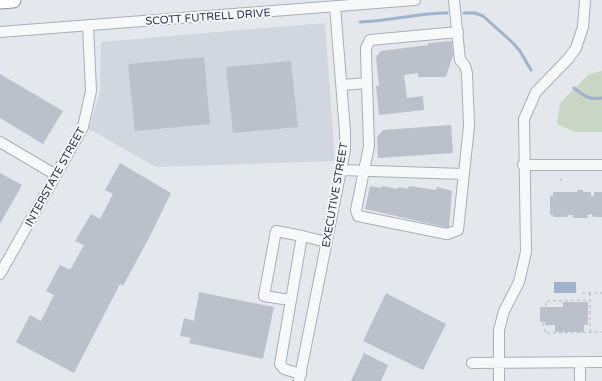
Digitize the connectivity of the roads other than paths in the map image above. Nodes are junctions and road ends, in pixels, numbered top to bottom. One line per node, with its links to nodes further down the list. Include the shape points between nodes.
1 (13, 0): 5 (highway)
2 (415, 0): 6 (street, SCOTT FUTRELL DRIVE)
3 (454, 0): 9 (street)
4 (585, 0): 13 (street, via 583,27 576,48 536,92 529,104 524,119)
5 (0, 1)
6 (336, 6): 7 (street, SCOTT FUTRELL DRIVE); 11 (street, EXECUTIVE STREET)
7 (88, 25): 8 (street, SCOTT FUTRELL DRIVE); 18 (street, INTERSTATE STREET, via 91,91 88,110 80,135)
8 (0, 32)
9 (458, 32): 10 (street, via 370,40 366,48); 17 (street, via 460,60 467,73 469,126)
10 (367, 83): 11 (street); 16 (street, via 369,146)
11 (342, 85): 15 (street, EXECUTIVE STREET, via 345,150)
12 (0, 142): 18 (street)
13 (523, 165): 14 (street); 23 (street, via 526,252 518,282 504,311 500,330)
14 (602, 165)
15 (341, 170): 16 (street); 20 (street, EXECUTIVE STREET)
16 (363, 171): 17 (street); 17 (street, via 356,210 358,216 447,234 458,230)
17 (464, 174)
18 (56, 176): 21 (street, INTERSTATE STREET)
19 (302, 236): 20 (street); 22 (street); 22 (street, via 276,231 264,296)
20 (327, 242): 27 (street, EXECUTIVE STREET)
21 (0, 274)
22 (290, 300): 27 (street, via 280,364 284,370)
23 (499, 362): 24 (street); 26 (street); 28 (street)
24 (580, 362): 25 (street); 29 (street)
25 (602, 362)
26 (472, 363)
27 (300, 378)
28 (499, 381)
29 (580, 381)

